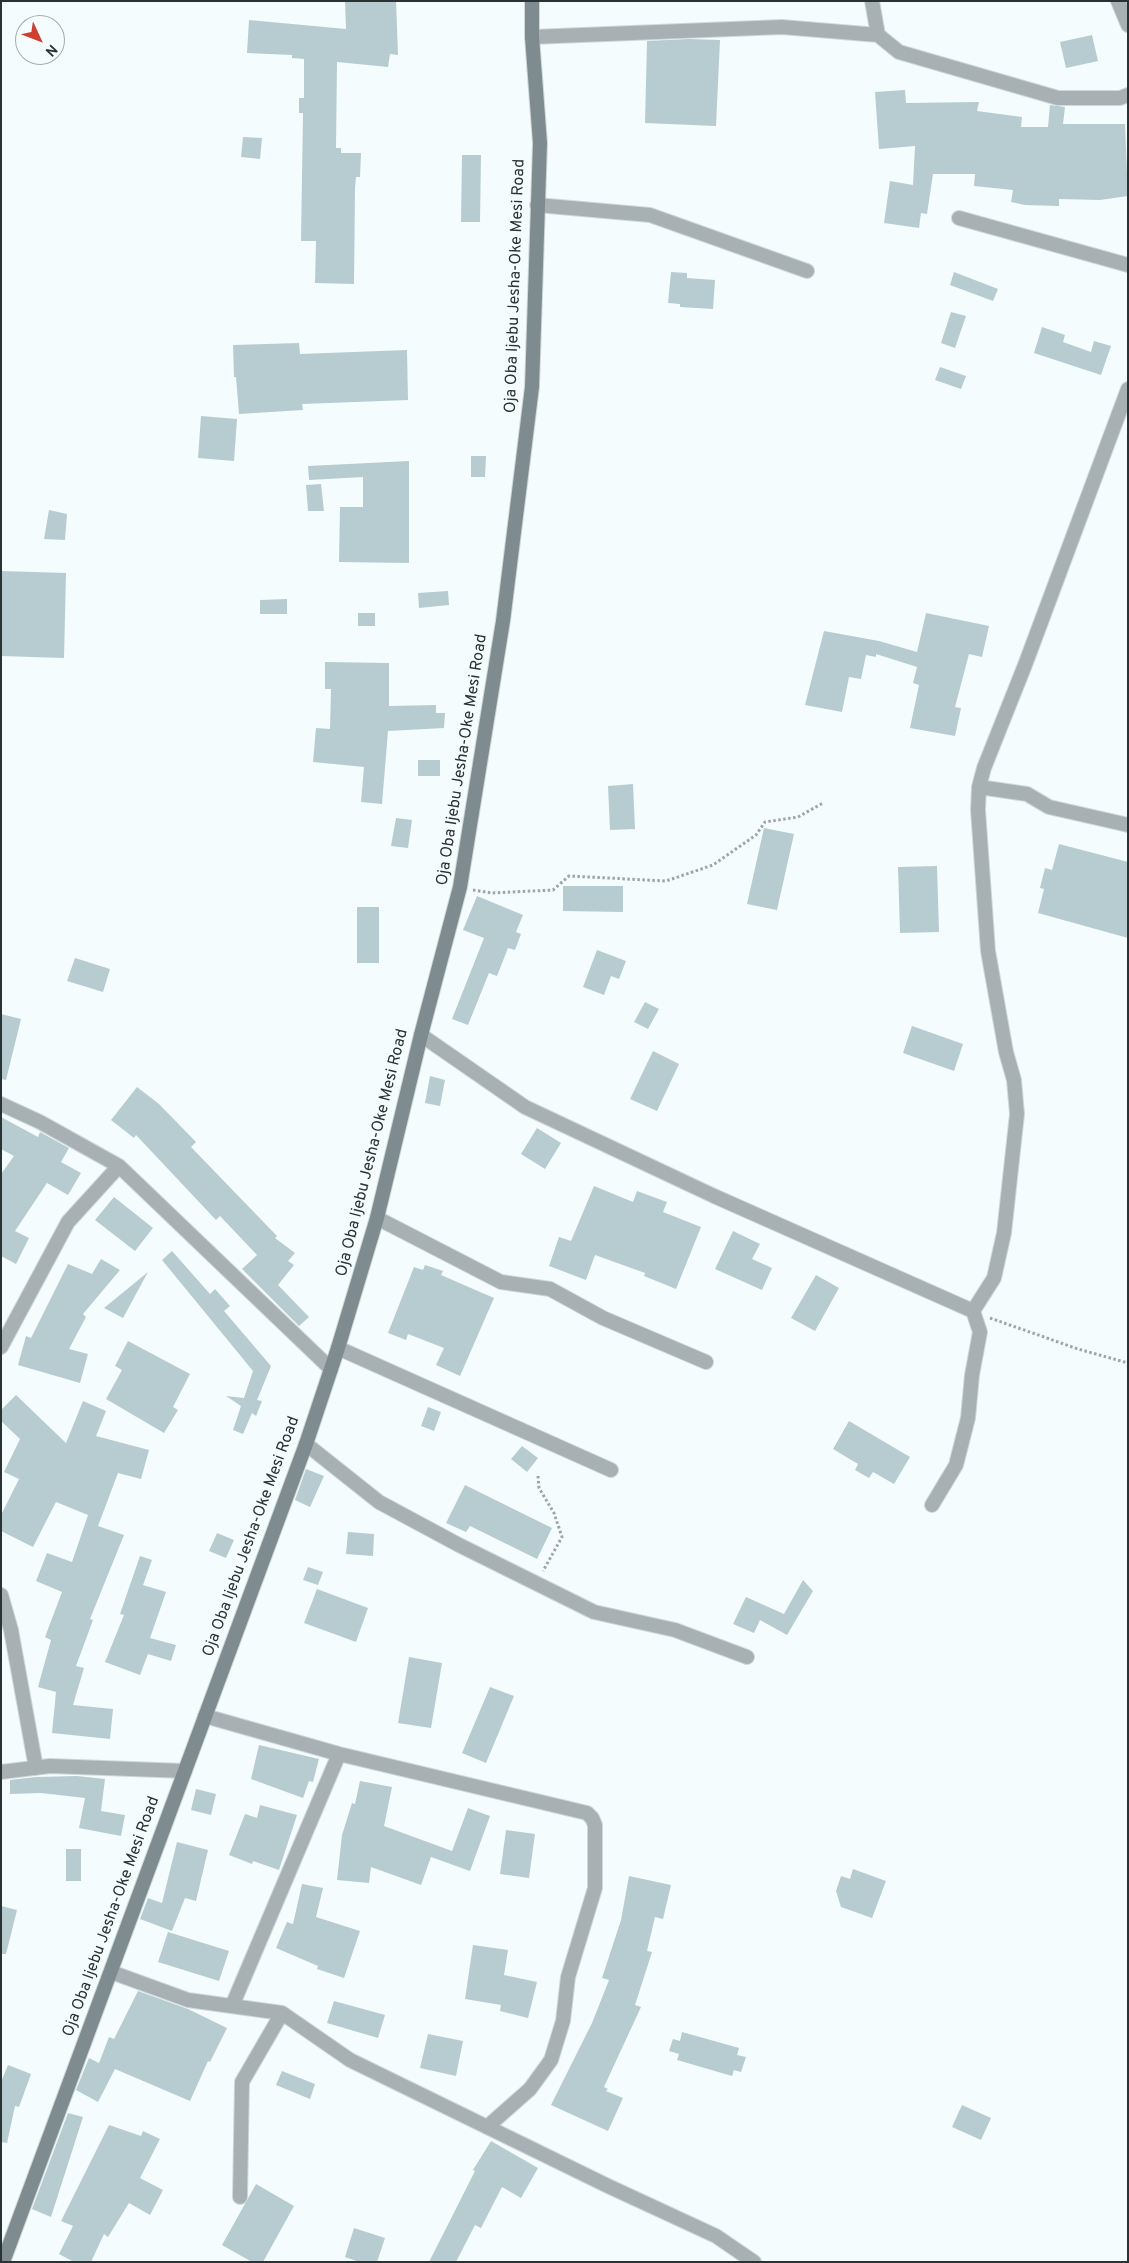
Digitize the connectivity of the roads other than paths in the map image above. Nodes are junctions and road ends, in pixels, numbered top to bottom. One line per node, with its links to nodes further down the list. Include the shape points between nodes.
1 (532, 1): 6 (main road, Oja Oba Ijebu Jesha-Oke Mesi Road)
2 (872, 1): 5 (street)
3 (1118, 1): 4 (street)
4 (1128, 26)
5 (878, 35): 6 (street, via 782,27); 7 (street, via 899,52 1058,98)
6 (532, 37): 8 (main road, Oja Oba Ijebu Jesha-Oke Mesi Road, via 540,143)
7 (1128, 96)
8 (537, 205): 11 (street, via 650,215); 15 (main road, Oja Oba Ijebu Jesha-Oke Mesi Road, via 532,386 504,621 460,887)
9 (960, 218): 10 (street)
10 (1128, 265)
11 (807, 270)
12 (1128, 389): 13 (street)
13 (979, 788): 14 (street, via 1027,794 1050,806); 19 (street, via 988,951 1014,1080 1017,1114 1004,1233 994,1278)
14 (1128, 825)
15 (421, 1035): 18 (main road, Oja Oba Ijebu Jesha-Oke Mesi Road); 19 (street, via 525,1107)
16 (1, 1104): 17 (street)
17 (119, 1166): 20 (street, via 68,1222); 23 (street)
18 (377, 1218): 21 (main road, Oja Oba Ijebu Jesha-Oke Mesi Road); 22 (street, via 502,1282 550,1290 603,1318)
19 (973, 1312): 26 (street, via 980,1332 968,1418 956,1465)
20 (1, 1347)
21 (338, 1348): 23 (main road, Oja Oba Ijebu Jesha-Oke Mesi Road); 25 (street)
22 (706, 1362)
23 (331, 1369): 24 (main road, Oja Oba Ijebu Jesha-Oke Mesi Road)
24 (306, 1444): 28 (street, via 379,1502 594,1612 675,1630); 29 (main road, Oja Oba Ijebu Jesha-Oke Mesi Road)
25 (611, 1470)
26 (932, 1505)
27 (1, 1595): 31 (street, via 11,1630)
28 (747, 1657)
29 (205, 1716): 30 (street); 32 (main road, Oja Oba Ijebu Jesha-Oke Mesi Road)
30 (339, 1754): 35 (street); 37 (street, via 587,1813 595,1825 595,1888 568,1977 563,2021 551,2060 530,2089)
31 (36, 1768): 32 (street); 33 (street)
32 (185, 1771): 34 (main road, Oja Oba Ijebu Jesha-Oke Mesi Road)
33 (1, 1772)
34 (110, 1972): 35 (street, via 188,2000); 39 (main road, Oja Oba Ijebu Jesha-Oke Mesi Road)
35 (232, 2006): 36 (street)
36 (282, 2013): 37 (street, via 350,2060); 38 (street, via 242,2082)
37 (487, 2127): 40 (street, via 716,2236)
38 (240, 2197)
39 (3, 2262)
40 (754, 2262)

